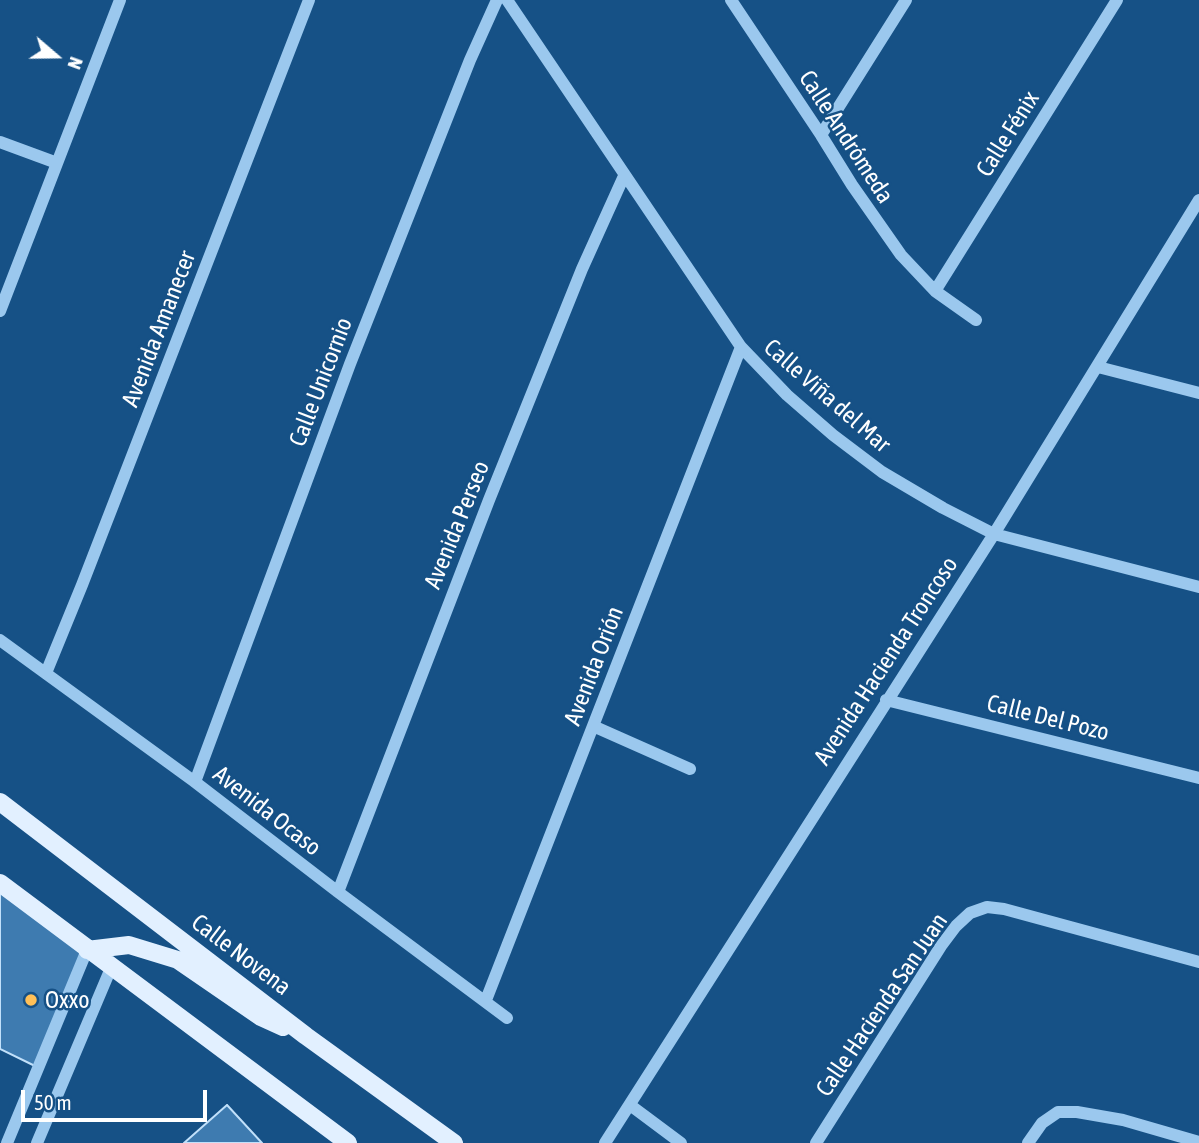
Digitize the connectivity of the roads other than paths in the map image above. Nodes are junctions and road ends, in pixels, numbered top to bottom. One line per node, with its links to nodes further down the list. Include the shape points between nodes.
1 (120, 0): 10 (street)
2 (309, 0): 22 (street, Avenida Amanecer)
3 (497, 0): 27 (street, Calle Unicornio, via 350,364)
4 (507, 0): 11 (street, Calle Viña del Mar)
5 (731, 0): 8 (street, Calle Andrómeda)
6 (906, 0): 8 (street)
7 (1117, 0): 13 (street, Calle Fénix)
8 (821, 135): 13 (street, Calle Andrómeda, via 879,226)
9 (0, 142): 10 (street)
10 (57, 163): 14 (street)
11 (624, 176): 16 (street, Calle Viña del Mar); 30 (street, Avenida Perseo, via 494,487)
12 (1197, 205): 17 (street, Avenida Hacienda Troncoso)
13 (935, 290): 15 (street, Calle Andrómeda)
14 (0, 310)
15 (976, 320)
16 (741, 347): 19 (street, Calle Viña del Mar, via 787,395 882,472); 24 (street, Avenida Orión)
17 (1098, 367): 18 (street); 19 (street, Avenida Hacienda Troncoso)
18 (1199, 393)
19 (994, 534): 20 (street, Calle Viña del Mar); 23 (street, Avenida Hacienda Troncoso)
20 (1199, 587)
21 (0, 640): 22 (street, Avenida Ocaso)
22 (46, 673): 27 (street, Avenida Ocaso)
23 (886, 700): 26 (street, Calle Del Pozo); 37 (street, Avenida Hacienda Troncoso)
24 (593, 726): 25 (street); 34 (street, Avenida Orión)
25 (690, 769)
26 (1199, 778)
27 (195, 782): 30 (street, Avenida Ocaso)
28 (0, 802): 36 (main road, Calle Novena)
29 (0, 883): 31 (main road)
30 (338, 892): 34 (street, Avenida Ocaso)
31 (88, 950): 33 (main road); 36 (main road, via 129,945 178,960 261,1017); 39 (street)
32 (1199, 961): 45 (street, Calle Hacienda San Juan, via 1004,909 970,914 941,946)
33 (111, 968): 40 (street); 41 (main road)
34 (486, 1000): 35 (street, Avenida Ocaso)
35 (507, 1018)
36 (306, 1036): 42 (main road, Calle Novena)
37 (630, 1105): 43 (street, Avenida Hacienda Troncoso); 44 (street)
38 (1199, 1142): 46 (street, via 1123,1120 1058,1112 1042,1123)
39 (7, 1143)
40 (37, 1143)
41 (348, 1143)
42 (454, 1143)
43 (605, 1143)
44 (681, 1143)
45 (816, 1143)
46 (1027, 1143)

